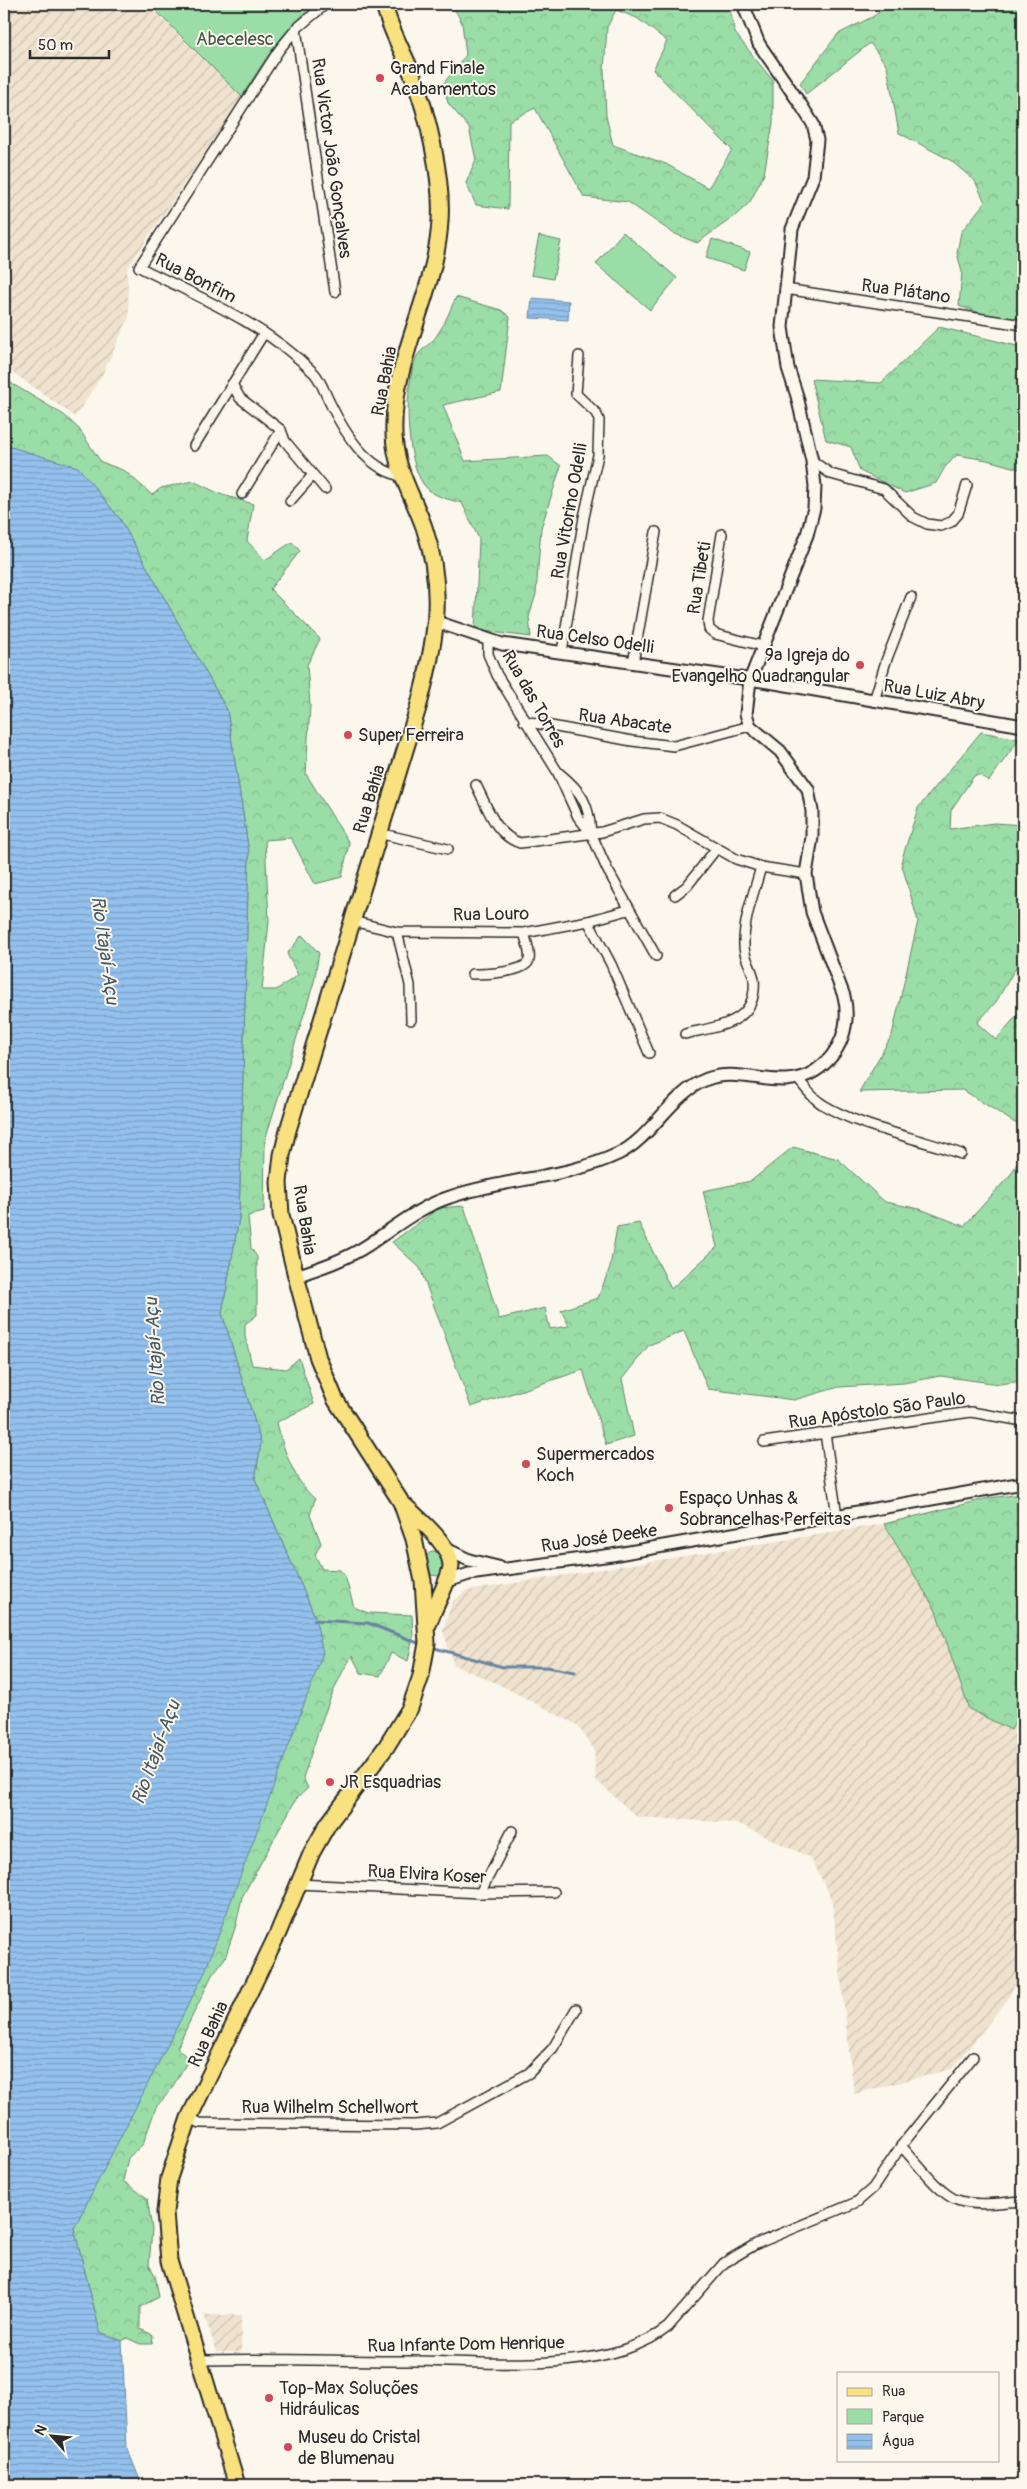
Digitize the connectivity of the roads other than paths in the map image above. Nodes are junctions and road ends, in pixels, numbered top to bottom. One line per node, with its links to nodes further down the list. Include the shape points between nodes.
1 (326, 4): 4 (street, Rua Bonfim)
2 (384, 4): 15 (main road, Rua Bahia, via 423,100 440,218 436,258 402,365 396,401 394,437)
3 (744, 4): 5 (street, via 759,44 813,124 817,140 813,177 792,229)
4 (296, 30): 6 (street, Rua Victor João Gonçalves); 8 (street, Rua Bonfim, via 279,50 139,267)
5 (785, 289): 7 (street, Rua Plátano); 13 (street, via 783,344)
6 (335, 292)
7 (1023, 325)
8 (264, 333): 10 (street); 15 (street, Rua Bonfim, via 316,374 336,415 358,449 389,473)
9 (579, 356): 26 (street, Rua Vitorino Odelli, via 576,394 599,420 598,455 584,517)
10 (232, 384): 11 (street, via 240,398); 12 (street)
11 (281, 430): 14 (street, via 285,441); 18 (street)
12 (194, 446)
13 (812, 461): 16 (street, via 832,474 884,489 913,517 926,524 941,526 951,522 958,514); 25 (street, via 814,508 807,535)
14 (313, 475): 17 (street); 19 (street)
15 (401, 476): 23 (main road, Rua Bahia, via 424,526 431,550)
16 (967, 485)
17 (325, 490)
18 (242, 494)
19 (290, 501)
20 (656, 532): 27 (street)
21 (722, 534): 25 (street, Rua Tibeti, via 709,629 715,634)
22 (911, 597): 29 (street)
23 (437, 622): 24 (street, Rua Celso Odelli); 34 (main road, Rua Bahia, via 423,689)
24 (488, 641): 26 (street, Rua Celso Odelli); 30 (street, Rua das Torres, via 488,654 497,675)
25 (763, 646): 28 (street)
26 (562, 652): 27 (street, Rua Celso Odelli)
27 (633, 663): 28 (street, Rua Celso Odelli)
28 (750, 680): 29 (street, Rua Luiz Abry); 31 (street, via 746,701)
29 (874, 701): 32 (street, Rua Luiz Abry)
30 (524, 721): 31 (street, Rua Abacate, via 674,746); 35 (street, Rua das Torres, via 557,771 578,817)
31 (750, 726): 39 (street, via 780,751 808,789 812,837)
32 (1023, 726)
33 (476, 785): 35 (street, via 499,831 507,839 520,843)
34 (378, 833): 36 (street); 42 (main road, Rua Bahia)
35 (592, 833): 37 (street, via 660,818); 41 (street, Rua das Torres)
36 (448, 849)
37 (716, 849): 38 (street, via 736,860); 40 (street, via 687,886)
38 (761, 867): 39 (street); 49 (street, via 744,930 744,949 754,979 752,1002 746,1013 732,1022)
39 (806, 874): 51 (street, via 812,912 845,1001 846,1030 832,1055 815,1071)
40 (675, 895)
41 (628, 910): 43 (street, Rua Louro); 46 (street, Rua das Torres)
42 (352, 921): 44 (street, Rua Louro); 53 (main road, Rua Bahia, via 282,1155 279,1182 282,1215)
43 (588, 921): 45 (street, Rua Louro); 50 (street, via 611,964)
44 (396, 932): 45 (street, Rua Louro); 48 (street, via 410,984)
45 (524, 932): 47 (street, via 529,959 526,965 497,973)
46 (656, 956)
47 (472, 974)
48 (412, 1020)
49 (685, 1034)
50 (648, 1053)
51 (798, 1079): 52 (street, via 822,1104 853,1118); 53 (street, via 724,1075 708,1079 692,1088 620,1154 594,1164 449,1197 418,1211 357,1251)
52 (961, 1154)
53 (296, 1276): 58 (main road, Rua Bahia, via 318,1358 335,1399)
54 (1023, 1421): 55 (street, Rua Apóstolo São Paulo, via 971,1412)
55 (825, 1433): 56 (street, Rua Apóstolo São Paulo); 59 (street)
56 (764, 1442)
57 (1023, 1483): 59 (street, Rua José Deeke)
58 (401, 1502): 60 (main road, Rua Bahia); 61 (main road, Rua Bahia)
59 (837, 1516): 62 (street, Rua José Deeke, via 620,1554)
60 (444, 1548): 61 (main road, via 425,1547); 62 (street, Rua José Deeke, via 469,1560); 64 (main road, Rua Bahia, via 451,1566)
61 (418, 1553): 63 (main road, Rua Bahia)
62 (504, 1569): 64 (street, Rua José Deeke)
63 (423, 1581): 64 (main road); 65 (main road, Rua Bahia)
64 (445, 1582): 65 (main road, Rua Bahia)
65 (427, 1628): 67 (main road, Rua Bahia, via 424,1662 416,1692 399,1728 328,1824)
66 (512, 1831): 69 (street)
67 (298, 1884): 69 (street, Rua Elvira Koser); 72 (main road, Rua Bahia)
68 (554, 1892): 69 (street, Rua Elvira Koser)
69 (480, 1893)
70 (576, 2008): 72 (street, Rua Wilhelm Schellwort, via 553,2048 529,2074 437,2123 200,2123)
71 (973, 2057): 73 (street, Rua Infante Dom Henrique)
72 (190, 2118): 75 (main road, Rua Bahia, via 169,2178 166,2238 174,2280)
73 (901, 2146): 74 (street, via 945,2193 956,2200); 75 (street, Rua Infante Dom Henrique, via 873,2188 857,2202 756,2244 724,2263 668,2327 658,2336 631,2348 598,2356 538,2363)
74 (1023, 2201)
75 (200, 2360): 76 (main road, Rua Bahia)
76 (237, 2485)

